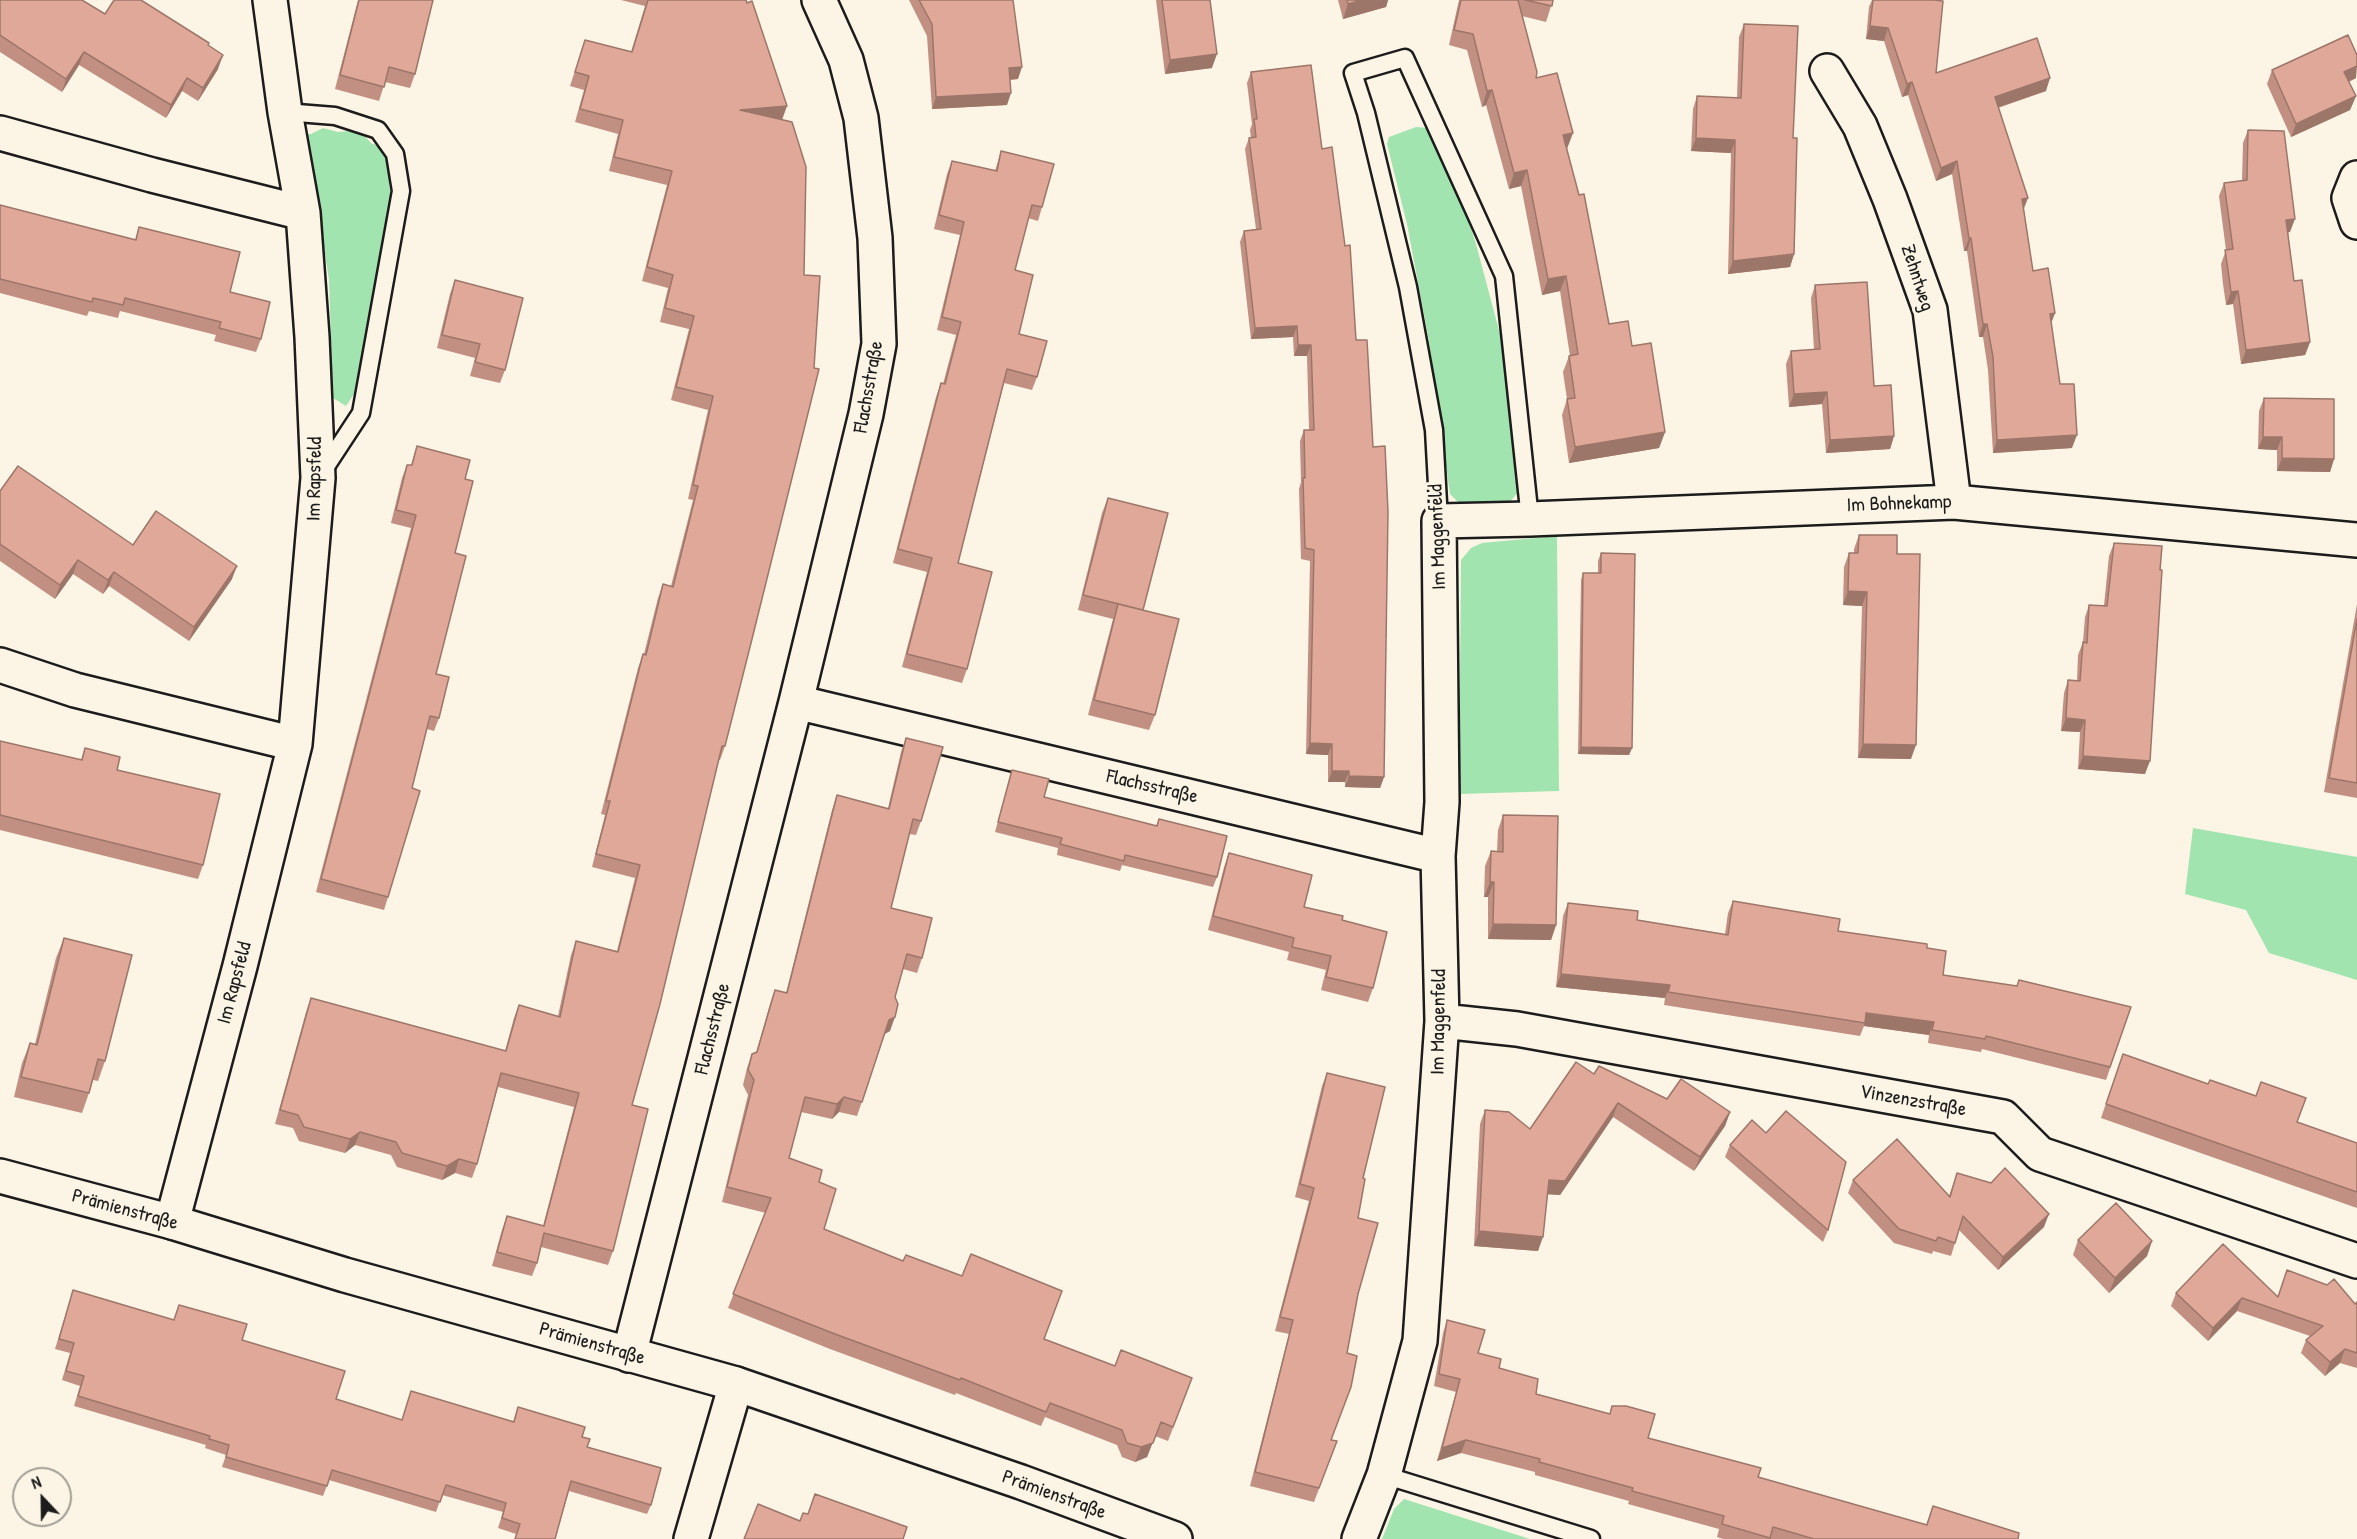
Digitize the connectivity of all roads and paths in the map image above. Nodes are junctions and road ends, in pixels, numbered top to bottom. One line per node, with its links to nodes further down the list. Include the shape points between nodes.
1 (270, 0): 4 (street, Im Rapsfeld)
2 (819, 0): 15 (street, Flachsstraße, via 846,60 861,118 875,238 879,344 866,414)
3 (1827, 71): 10 (street, Zehntweg, via 1860,126 1930,310)
4 (285, 112): 7 (street, Im Rapsfeld); 9 (lane, via 335,116 378,130 395,154 401,191 361,413)
5 (0, 133): 7 (street)
6 (2357, 178): 8 (street, via 2349,198)
7 (303, 213): 9 (street, Im Rapsfeld)
8 (2357, 222)
9 (318, 478): 16 (street, Im Rapsfeld)
10 (1954, 502): 11 (street, Im Bohnekamp); 13 (street, Im Bohnekamp)
11 (1530, 519): 12 (street, Im Bohnekamp); 12 (lane, Im Maggenfeld, via 1504,276 1406,58 1353,73 1408,288 1434,430)
12 (1439, 521): 17 (street, Im Maggenfeld, via 1442,802)
13 (2357, 540)
14 (0, 665): 16 (street, via 75,690)
15 (795, 702): 17 (street, Flachsstraße); 22 (street, Flachsstraße)
16 (295, 744): 20 (street, Im Rapsfeld)
17 (1438, 856): 18 (street, Im Maggenfeld)
18 (1442, 1021): 21 (street, Vinzenzstraße, via 1516,1029 2003,1117 2040,1154); 24 (street, Im Maggenfeld, via 1420,1341)
19 (0, 1176): 20 (street, Prämienstraße)
20 (172, 1222): 22 (street, Prämienstraße)
21 (2357, 1261)
22 (629, 1355): 23 (street, Prämienstraße)
23 (736, 1384): 25 (street); 26 (street, Prämienstraße)
24 (1384, 1475): 27 (street, Im Maggenfeld); 28 (lane)
25 (691, 1539)
26 (1175, 1539)
27 (1359, 1539)
28 (1592, 1539)

